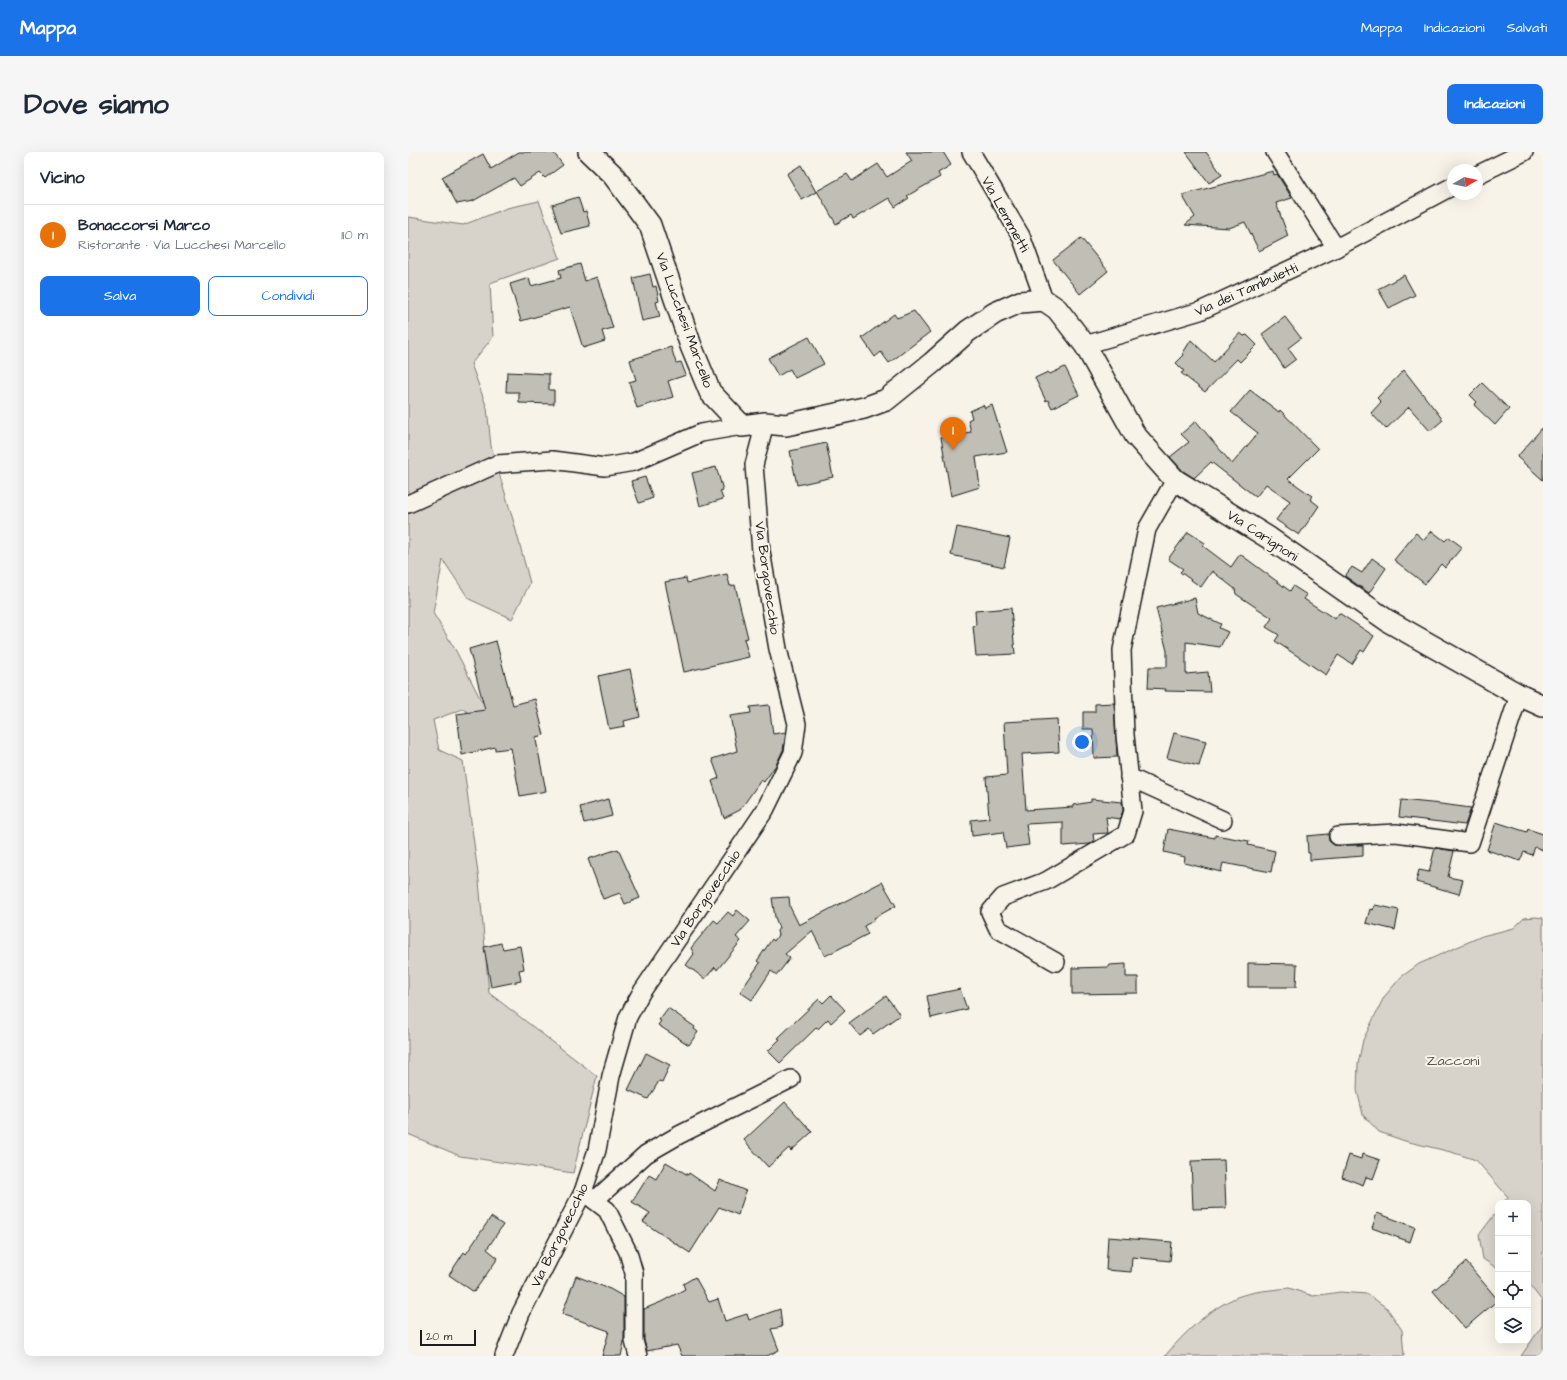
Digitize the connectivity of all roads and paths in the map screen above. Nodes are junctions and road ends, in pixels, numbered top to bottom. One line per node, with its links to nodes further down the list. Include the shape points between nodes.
1 (589, 152): 11 (street, Via Lucchesi Marcello, via 613,175 650,225 691,346 710,392)
2 (971, 152): 8 (street, Via Lemmetti, via 1021,236)
3 (1275, 152): 7 (street)
4 (1524, 152): 5 (street)
5 (1483, 172)
6 (1447, 189): 7 (street, Via dei Tambuletti)
7 (1336, 248): 9 (street, Via dei Tambuletti, via 1200,312)
8 (1044, 300): 9 (street, Via Carignoni, via 1057,309); 10 (street, via 1020,302 995,313 968,330 886,400 864,408 786,425)
9 (1085, 345): 12 (street, Via Carignoni, via 1135,436)
10 (765, 424): 11 (street); 21 (street, Via Borgovecchio, via 754,465 761,543 778,649 797,724 793,753 765,810 641,993 628,1018 611,1076)
11 (742, 426): 13 (street, via 701,433 634,462 605,467 552,460 498,464)
12 (1175, 480): 14 (street, Via Carignoni, via 1269,538 1388,621); 16 (street, via 1147,529 1122,650)
13 (408, 504)
14 (1519, 696): 15 (street, Via Carignoni); 18 (street, via 1470,843 1396,833)
15 (1543, 706)
16 (1129, 777): 17 (street); 19 (street, via 1133,811 1126,834 1046,881 1003,898 990,912 998,928)
17 (1223, 820)
18 (1338, 836)
19 (1056, 962)
20 (791, 1079): 21 (street, via 646,1154)
21 (589, 1196): 22 (street, Via Borgovecchio, via 521,1312); 23 (street, via 607,1210 628,1252 634,1273 634,1341)
22 (504, 1356)
23 (638, 1356)

